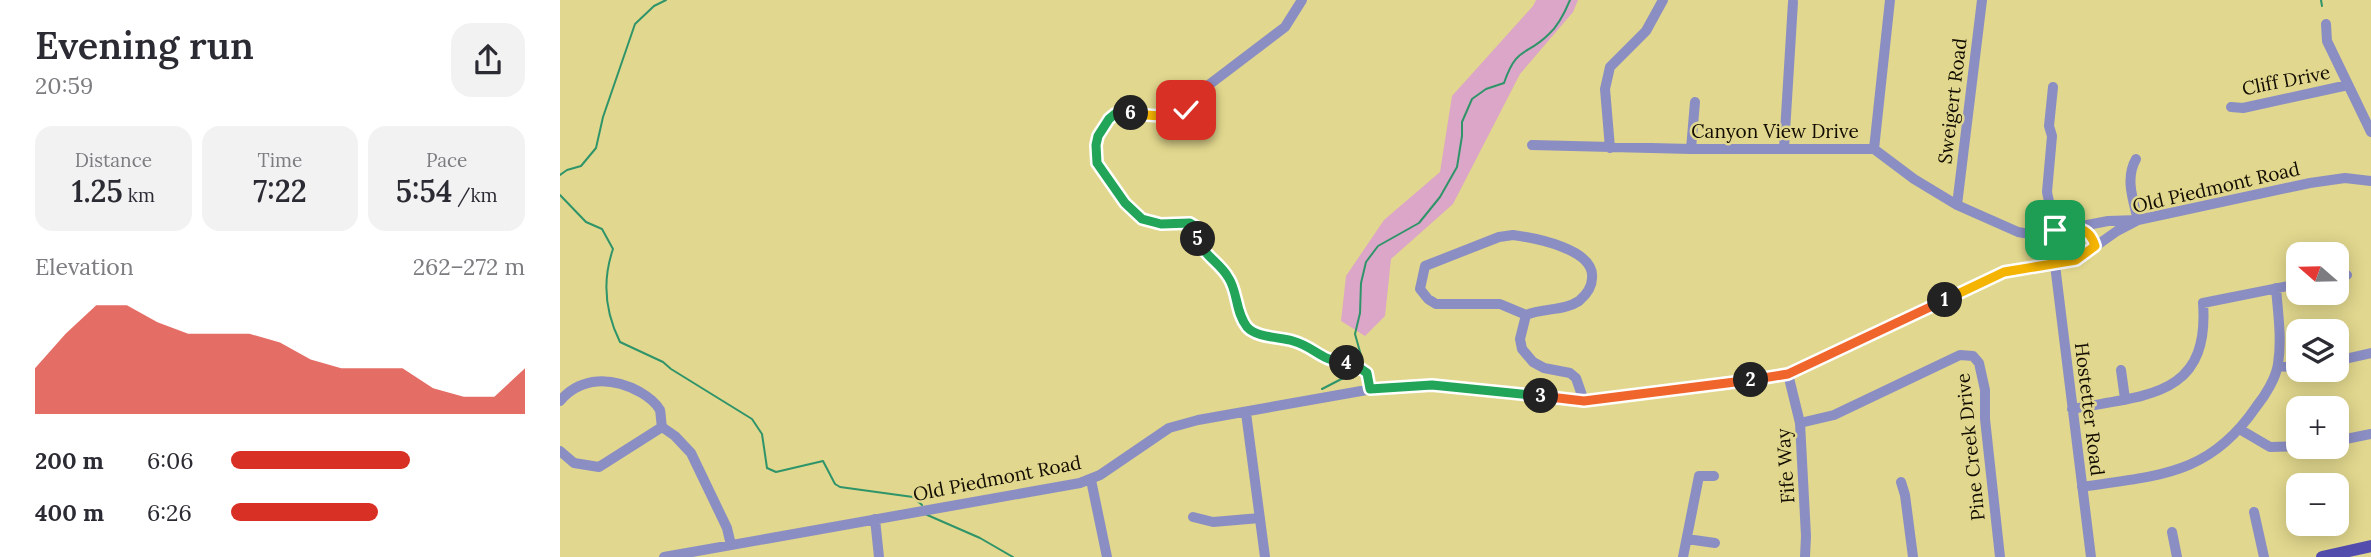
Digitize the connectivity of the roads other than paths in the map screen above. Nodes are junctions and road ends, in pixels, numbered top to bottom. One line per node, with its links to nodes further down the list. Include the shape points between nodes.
1 (1302, 0): 35 (street, via 1285,27 1206,87 1186,110 1164,117 1115,114 1101,130 1097,163 1142,219 1195,226 1203,251 1229,278 1237,309 1253,332 1296,341 1330,361 1354,364 1367,373)
2 (1663, 0): 14 (street, via 1646,31 1610,67 1605,89)
3 (1890, 0): 17 (street)
4 (1982, 0): 20 (street, Sweigert Road)
5 (1793, 2): 15 (street)
6 (2326, 24): 7 (street, via 2327,41)
7 (2348, 85): 10 (street, Cliff Drive); 11 (street)
8 (2053, 87): 23 (street, via 2047,192)
9 (1695, 102): 16 (street)
10 (2231, 107)
11 (2367, 113): 12 (street)
12 (2371, 132)
13 (1532, 145): 14 (street, Canyon View Drive)
14 (1610, 148): 16 (street, Canyon View Drive)
15 (1784, 148): 16 (street, Canyon View Drive); 17 (street, Canyon View Drive)
16 (1691, 149)
17 (1874, 149): 20 (street, Canyon View Drive)
18 (2136, 159): 21 (street, via 2130,187)
19 (2371, 181): 21 (street, Old Piedmont Road, via 2345,178 2310,183)
20 (1957, 205): 23 (street, Canyon View Drive, via 2018,232)
21 (2138, 220): 22 (street, Canyon View Drive); 24 (street, Old Piedmont Road)
22 (2077, 227): 23 (street, Canyon View Drive); 24 (street, via 2089,233)
23 (2055, 230)
24 (2095, 246): 25 (street, Old Piedmont Road, via 2076,260)
25 (2055, 265): 34 (street, Old Piedmont Road, via 2004,272); 39 (street, Hostetter Road)
26 (2286, 286): 27 (street)
27 (2276, 288): 31 (street); 36 (street, via 2203,303 2201,348 2185,374 2165,390)
28 (1526, 315): 28 (street, via 1500,304 1436,303 1420,289 1425,266 1513,235 1545,241 1583,257 1593,275 1587,294 1565,307); 38 (street, via 1522,349 1544,368 1576,377)
29 (2371, 353): 30 (street)
30 (2349, 358)
31 (2278, 366): 32 (street); 43 (street)
32 (2286, 367)
33 (2122, 370): 36 (street)
34 (1788, 374): 38 (street, Old Piedmont Road); 41 (street, Fife Way)
35 (1370, 389): 38 (street, Old Piedmont Road, via 1432,385); 40 (street, Old Piedmont Road)
36 (2125, 399): 39 (street)
37 (560, 401): 42 (street, via 583,384 602,380 627,385 647,396 659,410)
38 (1584, 401)
39 (2072, 409): 51 (street, Hostetter Road)
40 (1246, 413): 49 (street, Old Piedmont Road, via 1169,428); 54 (street)
41 (1800, 423): 66 (street, Fife Way); 68 (street, Pine Creek Drive, via 1834,415 1960,355 1973,356 1985,390)
42 (662, 427): 47 (street, via 599,467 574,463); 59 (street, via 691,453 727,527)
43 (2241, 430): 46 (street, via 2270,447); 51 (street, via 2210,456 2169,473)
44 (2371, 433): 45 (street)
45 (2349, 438)
46 (2286, 447)
47 (560, 452)
48 (1714, 476): 57 (street, via 1699,476)
49 (1091, 480): 55 (street, Old Piedmont Road); 63 (street)
50 (1901, 482): 67 (street)
51 (2082, 486): 69 (street, Hostetter Road)
52 (2254, 512): 71 (street)
53 (1193, 517): 54 (street, via 1213,523)
54 (1260, 518): 64 (street)
55 (875, 519): 59 (street, Old Piedmont Road); 62 (street)
56 (2172, 532): 70 (street)
57 (1687, 539): 58 (street); 65 (street)
58 (1715, 543)
59 (731, 545): 61 (street, Old Piedmont Road)
60 (2370, 549): 72 (main road)
61 (664, 557)
62 (879, 557)
63 (1107, 557)
64 (1265, 557)
65 (1683, 557)
66 (1805, 557)
67 (1913, 557)
68 (2000, 557)
69 (2091, 557)
70 (2177, 557)
71 (2264, 557)
72 (2322, 557)

